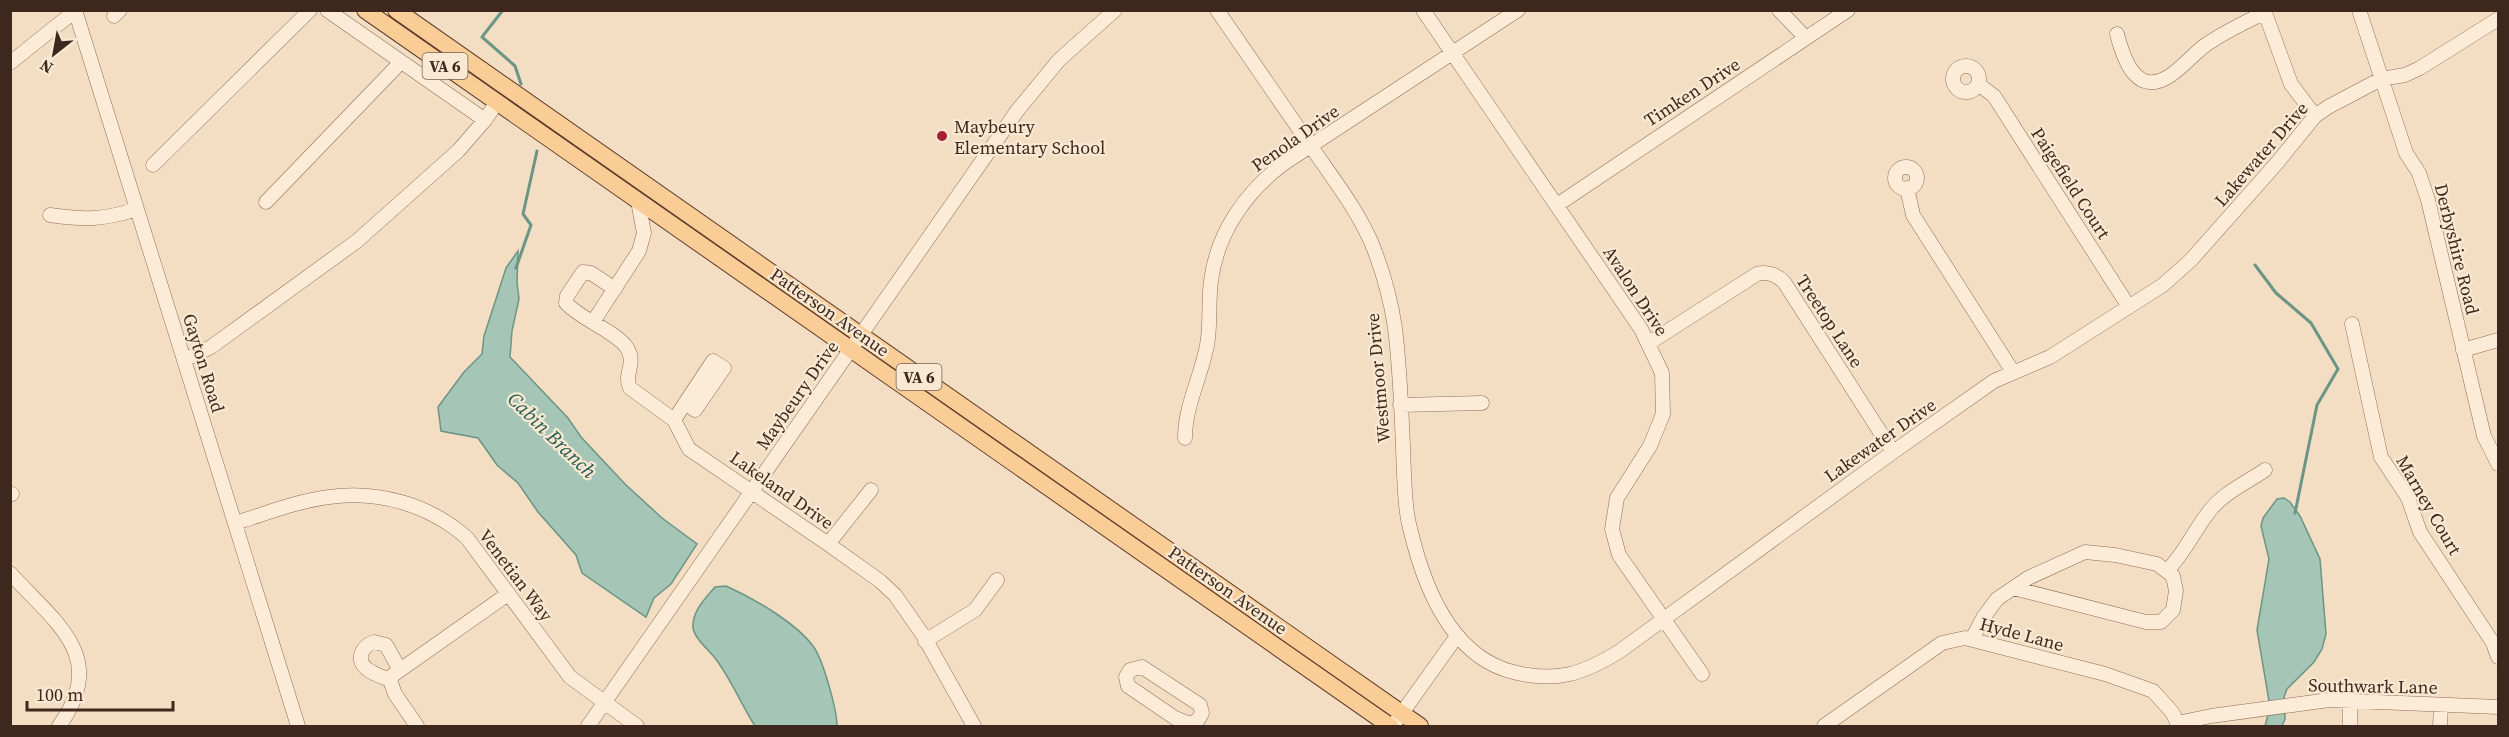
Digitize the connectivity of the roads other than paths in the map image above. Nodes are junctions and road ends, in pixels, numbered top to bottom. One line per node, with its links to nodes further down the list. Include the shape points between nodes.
1 (310, 10): 27 (street)
2 (327, 10): 15 (street)
3 (396, 10): 38 (main road, Patterson Avenue / VA 6)
4 (1115, 10): 38 (street, Maybeury Drive, via 1059,60 1024,102)
5 (1217, 10): 26 (street, Westmoor Drive)
6 (1423, 10): 18 (street, Avalon Drive)
7 (1518, 10): 18 (street, Penola Drive)
8 (1779, 10): 17 (street)
9 (1848, 10): 17 (street, Timken Drive)
10 (2359, 10): 21 (street, Derbyshire Road)
11 (75, 11): 20 (street); 32 (street, Gayton Road)
12 (371, 12): 15 (street); 23 (main road, Patterson Avenue / VA 6)
13 (2264, 12): 16 (street, via 2220,36 2172,74 2156,81 2144,80 2130,70); 24 (street, via 2291,84)
14 (2499, 20): 21 (street, Lakewater Drive, via 2420,68)
15 (361, 34): 19 (street)
16 (2117, 34)
17 (1806, 38): 31 (street, Timken Drive)
18 (1452, 52): 26 (street, Penola Drive); 31 (street, Avalon Drive)
19 (401, 62): 25 (street); 30 (street)
20 (10, 63)
21 (2381, 79): 24 (street, Lakewater Drive); 42 (street, Derbyshire Road, via 2406,153 2428,200)
22 (1978, 84): 35 (street, Paigefield Court, via 1994,96)
23 (496, 102): 25 (street); 29 (main road, Patterson Avenue / VA 6)
24 (2315, 116): 35 (street, Lakewater Drive, via 2192,260)
25 (485, 120): 43 (street, via 458,151 357,241 211,347)
26 (1311, 146): 47 (street, Westmoor Drive, via 1359,218 1384,276 1395,329); 49 (street, Penola Drive, via 1257,186 1240,207 1219,247 1211,282 1207,343 1185,417)
27 (153, 165)
28 (1907, 188): 44 (street, via 1913,215)
29 (638, 201): 34 (street, via 644,238); 41 (main road, Patterson Avenue / VA 6)
30 (266, 202)
31 (1557, 205): 40 (street, Avalon Drive)
32 (137, 209): 33 (street, via 90,220); 43 (street, Gayton Road)
33 (50, 216)
34 (615, 290): 36 (street); 36 (street, Lakeland Drive, via 591,273 583,272 566,303)
35 (2129, 307): 44 (street, Lakewater Drive, via 2050,357)
36 (593, 322): 48 (street, Lakeland Drive, via 626,345 632,361 627,379 630,388)
37 (2352, 324): 66 (street, Marney Court, via 2381,457 2408,498 2420,532)
38 (861, 336): 41 (street, Maybeury Drive); 73 (main road, Patterson Avenue / VA 6)
39 (2499, 340): 42 (street)
40 (1649, 343): 50 (street, Treetop Lane, via 1757,274 1779,277); 62 (street, Avalon Drive, via 1662,373 1663,414 1650,446 1617,498 1611,529 1619,555)
41 (851, 350): 54 (street, Maybeury Drive); 73 (main road, Patterson Avenue / VA 6)
42 (2463, 351): 51 (street, Derbyshire Road, via 2484,436)
43 (184, 360): 55 (street, Gayton Road)
44 (2013, 372): 50 (street, Lakewater Drive, via 1994,381)
45 (685, 403): 48 (street)
46 (1482, 403): 47 (street)
47 (1400, 405): 63 (street, Westmoor Drive, via 1409,527 1424,575)
48 (674, 420): 54 (street, Lakeland Drive, via 689,449)
49 (1185, 438)
50 (1893, 452): 62 (street, Lakewater Drive)
51 (2499, 464)
52 (2265, 471): 57 (street, via 2208,513 2188,547)
53 (871, 490): 56 (street)
54 (752, 491): 56 (street, Lakeland Drive); 69 (street, Maybeury Drive)
55 (235, 523): 61 (street, Venetian Way, via 327,497 361,496 402,502 455,527 474,546); 76 (street, Gayton Road)
56 (828, 544): 65 (street, Lakeland Drive, via 895,595)
57 (2167, 571): 60 (street, via 2157,564 2085,552); 60 (street, via 2173,576 2176,591 2173,610 2161,622 2115,616)
58 (11, 575): 75 (street, via 61,626 75,647 75,699)
59 (997, 580): 65 (street, via 975,610)
60 (2013, 588): 64 (street, via 1997,599)
61 (508, 594): 69 (street, Venetian Way, via 570,677); 77 (street, via 395,675 395,694)
62 (1663, 619): 63 (street, Lakewater Drive, via 1596,666 1566,676 1535,677 1502,669 1474,653); 67 (street, Avalon Drive)
63 (1457, 636): 73 (street)
64 (1972, 639): 74 (street, Hyde Lane, via 2105,674 2153,691); 82 (street, Hyde Lane, via 1942,643)
65 (925, 641): 80 (street, Lakeland Drive)
66 (2499, 657)
67 (1701, 674)
68 (2350, 701): 70 (street, Southwark Lane); 74 (street, Southwark Lane, via 2262,708); 83 (street)
69 (604, 703): 78 (street, Maybeury Drive); 79 (street, Venetian Way)
70 (2441, 705): 71 (street, Southwark Lane); 84 (street)
71 (2499, 707)
72 (1173, 722): 72 (street, via 1194,723 1201,717 1200,705 1142,667 1130,670 1126,677 1128,686)
73 (1395, 722): 81 (main road, Patterson Avenue / VA 6)
74 (2178, 725)
75 (58, 726)
76 (298, 726)
77 (417, 726)
78 (588, 726)
79 (637, 726)
80 (974, 726)
81 (1420, 726)
82 (1824, 726)
83 (2350, 726)
84 (2440, 726)

